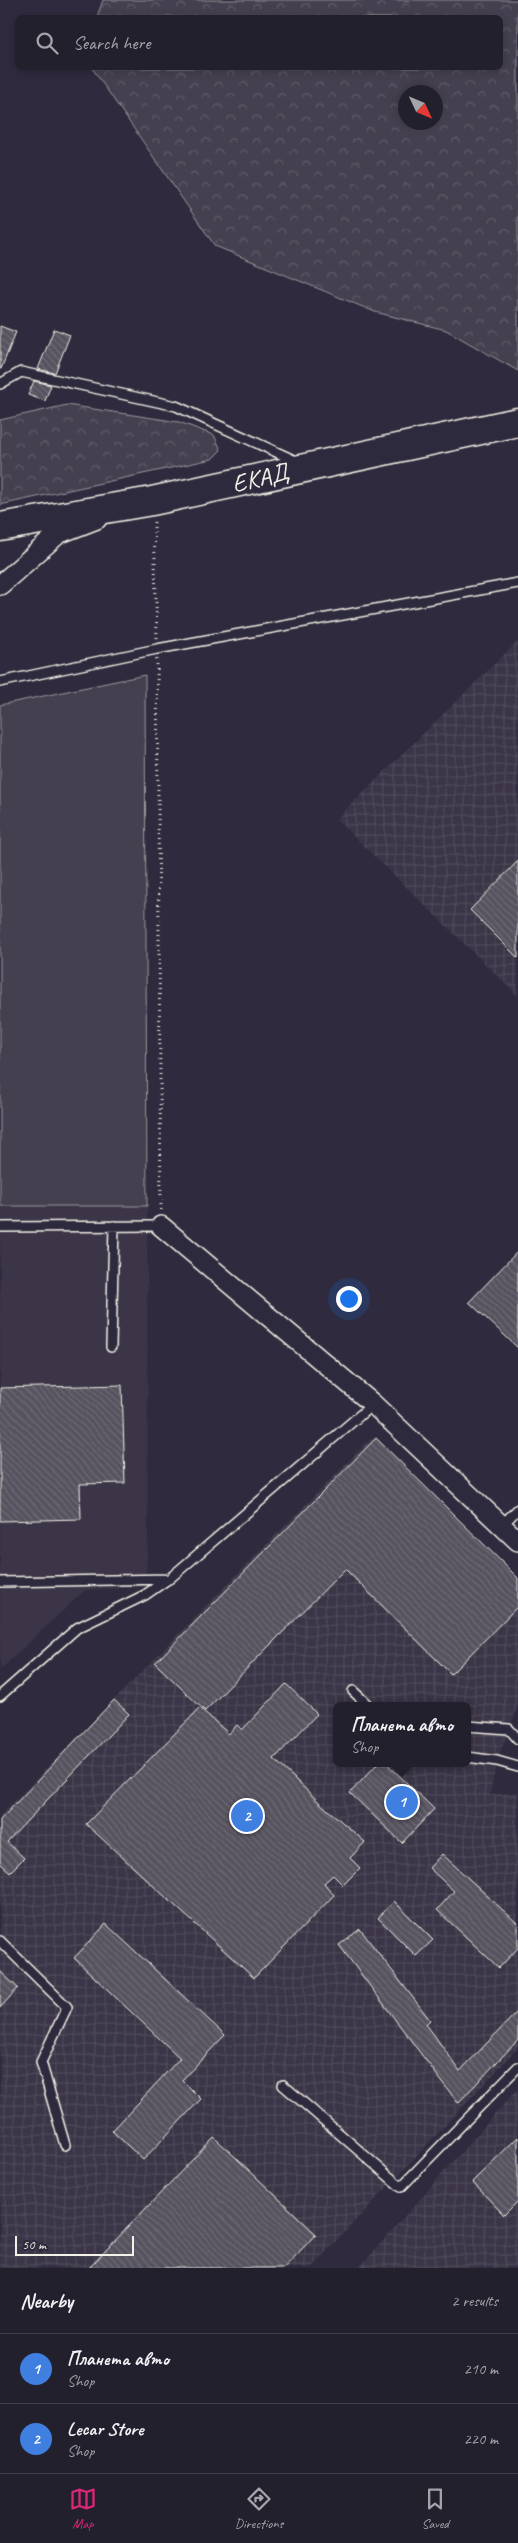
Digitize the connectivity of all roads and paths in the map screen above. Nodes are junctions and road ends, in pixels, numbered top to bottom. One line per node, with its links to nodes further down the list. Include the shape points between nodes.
1 (0, 384): 3 (lane, via 21,372 176,406)
2 (518, 422): 3 (highway, ЕКАД)
3 (308, 466): 4 (highway, ЕКАД)
4 (145, 502): 5 (highway, ЕКАД); 7 (street, via 58,534); 8 (path, via 156,561)
5 (0, 527)
6 (518, 583): 8 (lane)
7 (0, 585)
8 (157, 649): 9 (lane); 12 (path)
9 (0, 682)
10 (0, 1226): 11 (lane)
11 (114, 1226): 12 (lane); 13 (lane)
12 (161, 1226): 14 (street)
13 (111, 1347)
14 (373, 1404): 16 (street); 18 (lane)
15 (518, 1509): 16 (lane)
16 (501, 1526): 17 (street)
17 (518, 1541)
18 (169, 1579): 19 (lane); 21 (lane, via 145,1595 77,1628)
19 (0, 1582)
20 (353, 1691): 22 (lane)
21 (0, 1696)
22 (365, 1702)
23 (471, 1726): 24 (lane, via 509,1729)
24 (518, 1738)
25 (471, 1758): 26 (lane)
26 (518, 1766)
27 (0, 1941): 30 (lane, via 67,2007 41,2062)
28 (518, 2067): 29 (lane, via 401,2187)
29 (284, 2085)
30 (65, 2145)

